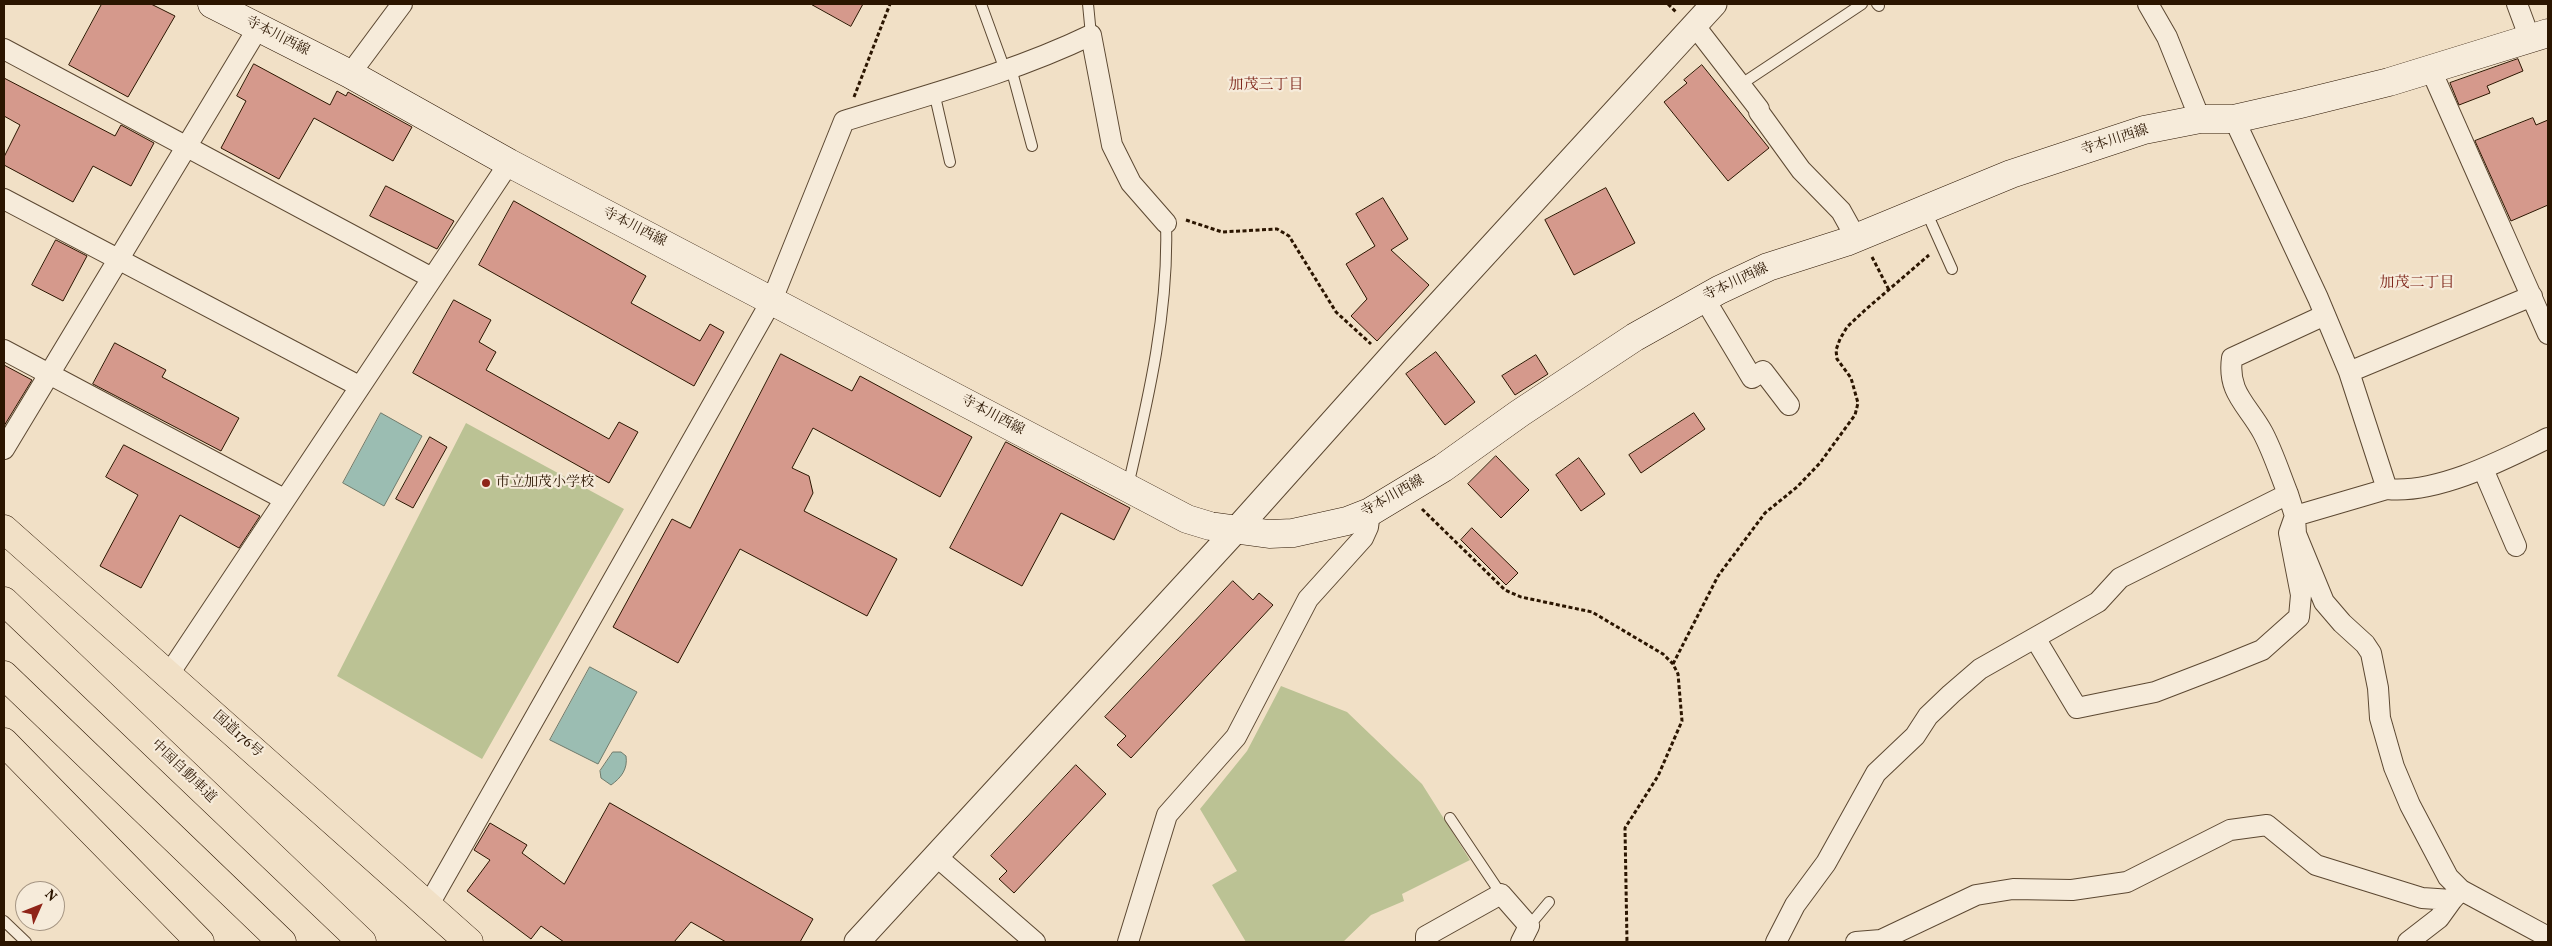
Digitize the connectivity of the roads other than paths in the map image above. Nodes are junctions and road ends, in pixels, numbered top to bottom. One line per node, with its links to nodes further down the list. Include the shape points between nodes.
1 (212, 4): 9 (main road, 寺本川西線)
2 (402, 4): 16 (street)
3 (982, 4): 14 (lane)
4 (1088, 4): 11 (lane)
5 (1714, 4): 10 (street)
6 (1862, 4): 17 (lane)
7 (2148, 4): 19 (street, via 2168,37)
8 (2517, 4): 12 (street)
9 (258, 28): 16 (main road, 寺本川西線); 21 (street)
10 (1691, 28): 17 (street, via 1698,30); 52 (street)
11 (1091, 35): 14 (street, via 1054,53); 27 (street, via 1112,145 1131,184)
12 (2539, 36): 15 (main road, 寺本川西線)
13 (4, 49): 21 (street)
14 (1008, 69): 18 (street); 22 (lane)
15 (2431, 70): 20 (main road, 寺本川西線); 32 (street)
16 (350, 74): 24 (main road, 寺本川西線)
17 (1740, 85): 28 (street, via 1801,170 1841,211)
18 (934, 92): 23 (lane); 34 (street, via 844,121)
19 (2200, 119): 20 (main road, 寺本川西線); 26 (main road, 寺本川西線, via 2144,130 2011,174)
20 (2234, 119): 35 (street)
21 (186, 145): 29 (street); 31 (street)
22 (1032, 146)
23 (950, 162)
24 (509, 163): 31 (street); 34 (main road, 寺本川西線)
25 (4, 199): 29 (street)
26 (1924, 208): 28 (main road, 寺本川西線); 30 (lane)
27 (1163, 220): 45 (lane, via 1167,254 1155,371)
28 (1858, 236): 33 (main road, 寺本川西線, via 1768,267)
29 (118, 259): 39 (street); 40 (street)
30 (1952, 269)
31 (432, 278): 40 (street)
32 (2532, 296): 36 (street); 38 (street)
33 (1704, 298): 41 (street, via 1752,378 1763,371); 49 (main road, 寺本川西線, via 1586,369 1407,491)
34 (772, 300): 45 (main road, 寺本川西線); 64 (street)
35 (2325, 315): 38 (street); 47 (street, via 2232,358 2230,374 2237,394 2263,433)
36 (2548, 334)
37 (4, 350): 39 (street)
38 (2348, 372): 46 (street)
39 (48, 374): 43 (street); 48 (street)
40 (359, 386): 48 (street)
41 (1789, 405)
42 (2548, 438): 44 (street)
43 (4, 449)
44 (2483, 469): 46 (street, via 2407,491); 53 (street)
45 (1127, 488): 52 (main road, 寺本川西線, via 1187,519)
46 (2387, 489): 50 (street)
47 (2288, 494): 50 (street); 55 (street, via 2120,578 2098,602)
48 (284, 499): 56 (street)
49 (1370, 512): 52 (main road, 寺本川西線, via 1347,521 1293,533); 75 (street, via 1363,538 1308,599 1236,737 1167,815)
50 (2295, 516): 55 (street, via 2289,533 2301,596 2299,617 2262,650 2156,692 2077,708); 62 (street, via 2296,534 2324,602 2371,653 2380,718 2394,767)
51 (4, 529): 56 (highway, 国道176号)
52 (1236, 530): 60 (street)
53 (2516, 546)
54 (4, 601): 71 (highway, 中国自動車道)
55 (2035, 638): 77 (street, via 1980,669 1928,716 1915,736 1876,773 1826,863 1795,905)
56 (169, 674): 64 (highway, 国道176号)
57 (4, 676): 70 (highway)
58 (4, 742): 69 (highway)
59 (1450, 818): 61 (lane)
60 (936, 856): 73 (street); 74 (street)
61 (1502, 894): 66 (street); 76 (street, via 1426,936)
62 (2457, 895): 67 (street); 78 (street, via 2422,898 2316,865 2267,825 2230,830 2127,882 2072,890 2013,889 1976,895 1881,940); 79 (street, via 2439,918)
63 (1549, 902): 66 (lane)
64 (428, 906): 72 (highway, 国道176号)
65 (4, 921): 68 (lane)
66 (1525, 934)
67 (2548, 937)
68 (26, 942)
69 (200, 942)
70 (282, 942)
71 (362, 942)
72 (469, 942)
73 (857, 942)
74 (1035, 942)
75 (1128, 942)
76 (1426, 942)
77 (1776, 942)
78 (1856, 942)
79 (2408, 942)

